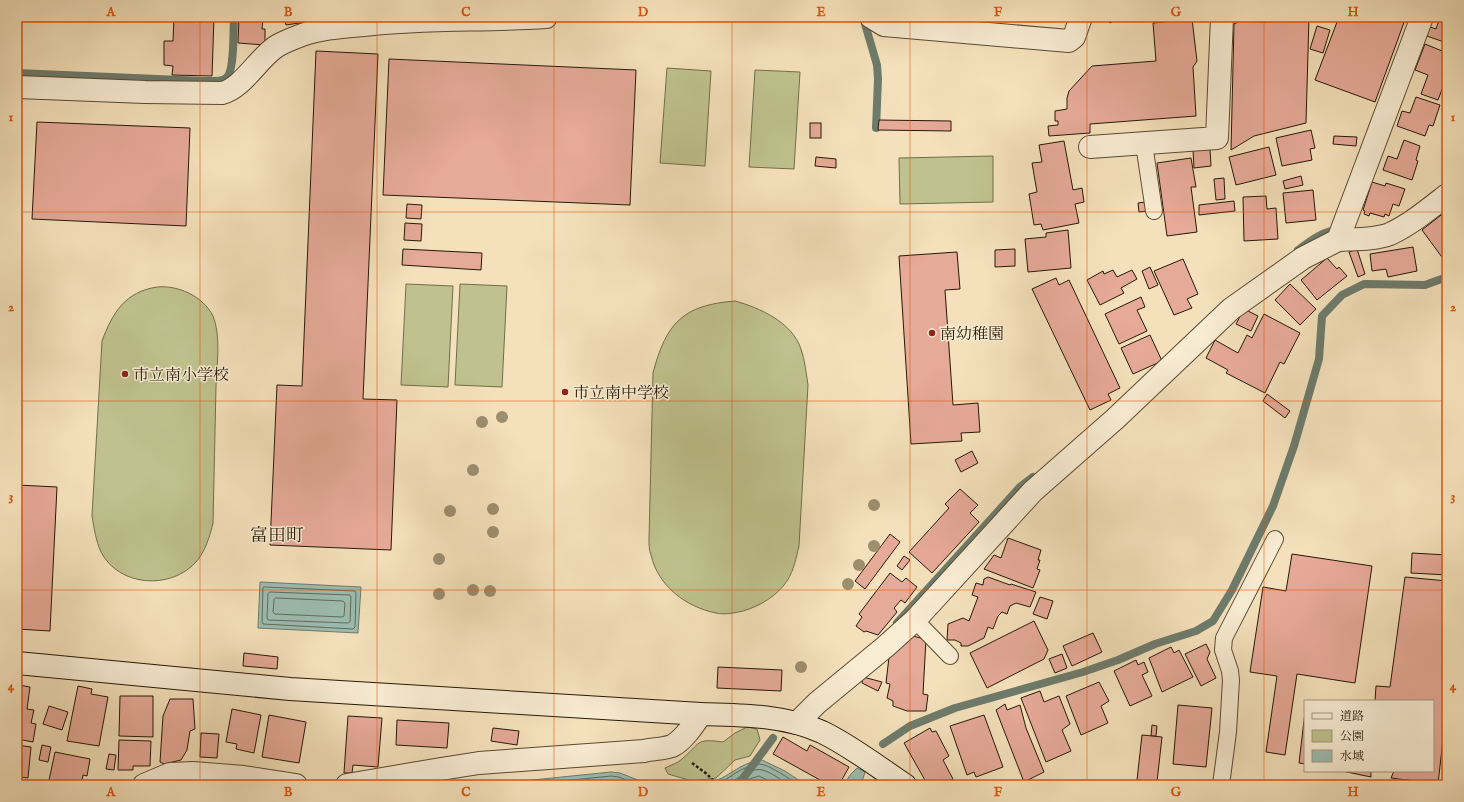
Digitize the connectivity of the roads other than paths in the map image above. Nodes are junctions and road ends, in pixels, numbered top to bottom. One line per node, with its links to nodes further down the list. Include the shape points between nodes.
1 (546, 17): 6 (street)
2 (872, 17): 3 (street, via 884,25 1069,41 1074,37)
3 (1081, 17)
4 (1222, 17): 10 (street, via 1217,138)
5 (1422, 17): 14 (street)
6 (475, 18): 7 (street)
7 (427, 19): 8 (street)
8 (352, 22): 9 (street, via 302,35 277,46 228,92)
9 (17, 87)
10 (1144, 144): 11 (street); 13 (lane)
11 (1090, 147)
12 (1447, 195): 14 (street, via 1413,222 1389,234)
13 (1154, 211)
14 (1338, 240): 16 (street, via 1302,258 1231,309 1115,420 1033,491)
15 (1275, 539): 25 (lane, via 1224,638 1223,650 1232,680)
16 (915, 620): 17 (lane); 20 (street)
17 (950, 656)
18 (17, 663): 19 (street, via 290,689)
19 (701, 714): 20 (street, via 751,715); 23 (street, via 687,733 672,746 644,751 479,763)
20 (796, 723): 24 (street, via 840,742)
21 (144, 785): 22 (street, via 170,774 193,773)
22 (296, 785)
23 (347, 785)
24 (905, 785)
25 (1221, 785)

